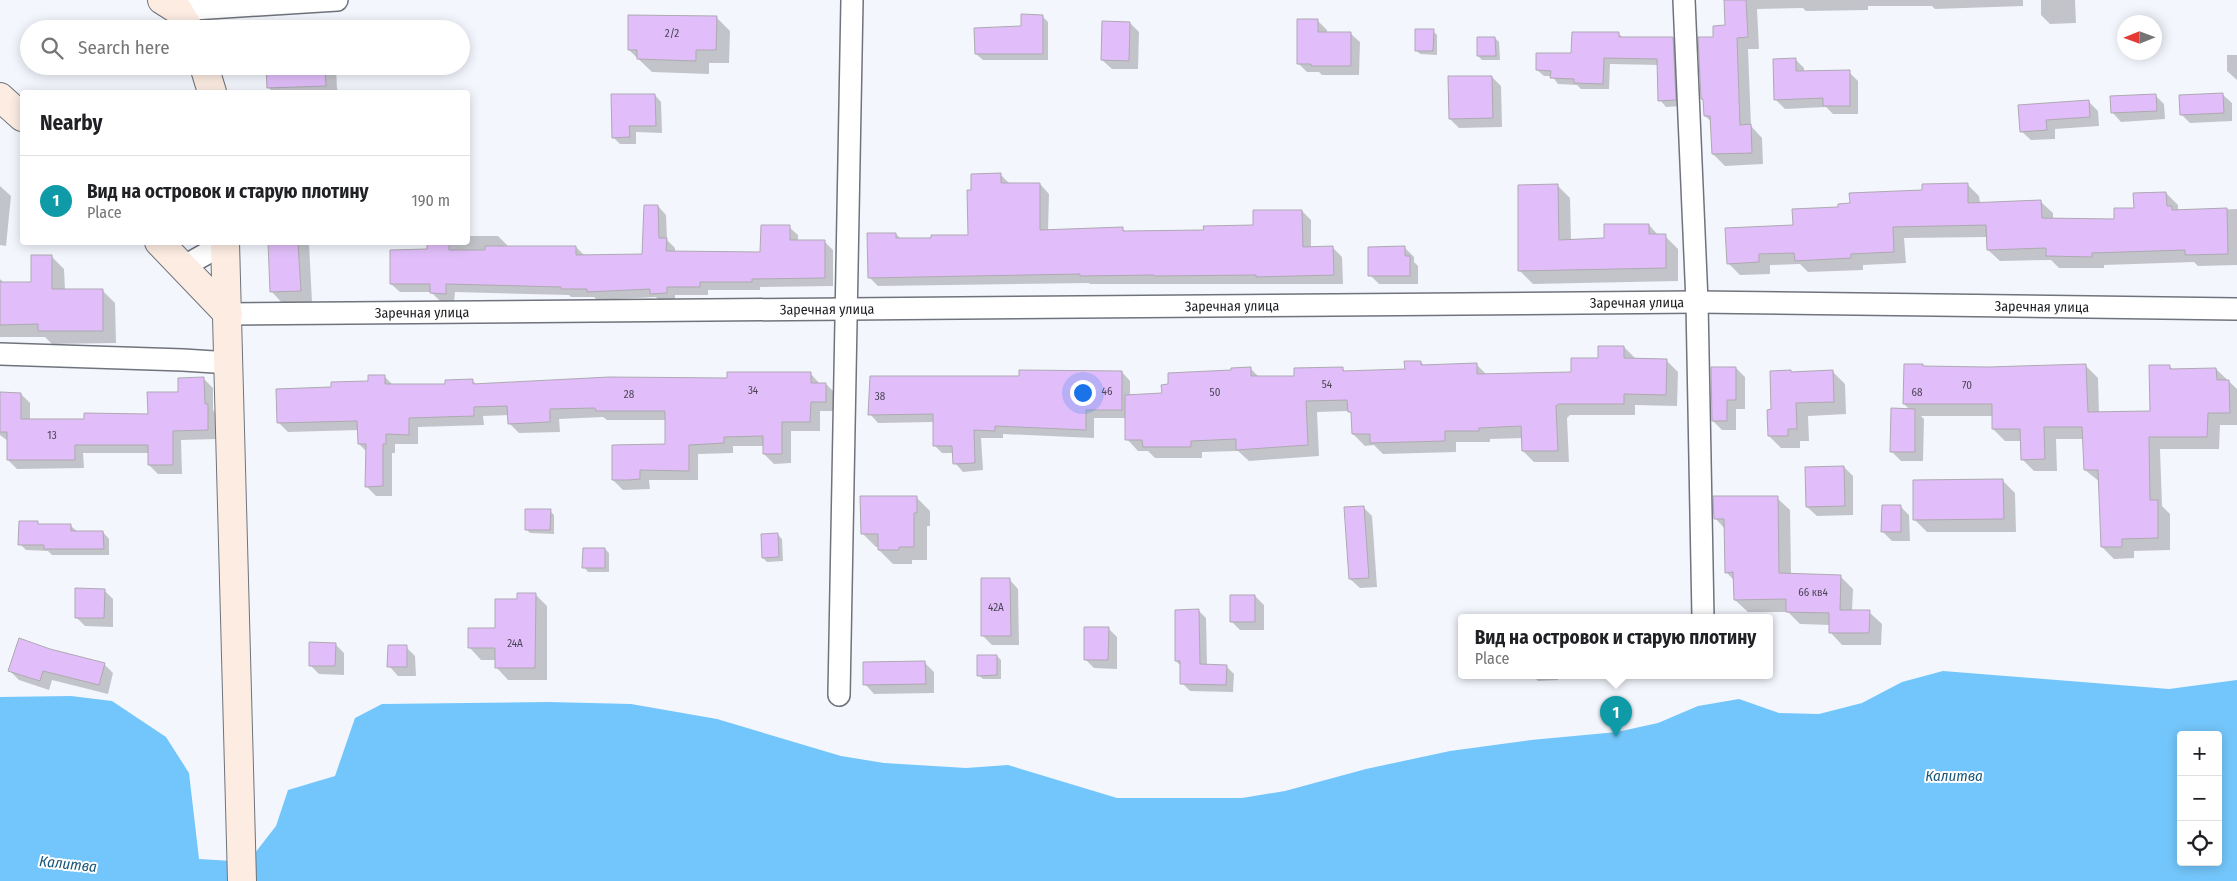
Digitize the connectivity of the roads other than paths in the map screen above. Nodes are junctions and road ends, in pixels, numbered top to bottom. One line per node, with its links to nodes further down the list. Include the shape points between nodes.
1 (337, 0): 4 (street)
2 (852, 0): 14 (street)
3 (1684, 0): 13 (street)
4 (176, 13)
5 (207, 75): 6 (main road)
6 (211, 90)
7 (0, 97): 8 (main road)
8 (20, 115)
9 (162, 245): 12 (main road)
10 (222, 245): 12 (street)
11 (225, 245): 16 (main road)
12 (183, 267): 16 (main road)
13 (1697, 302): 14 (street, Заречная улица); 15 (street, Заречная улица); 19 (street)
14 (846, 309): 16 (street, Заречная улица); 20 (street)
15 (2237, 309)
16 (228, 314): 18 (main road)
17 (0, 354): 18 (street)
18 (230, 363): 21 (main road)
19 (1703, 614)
20 (839, 695)
21 (242, 881)

